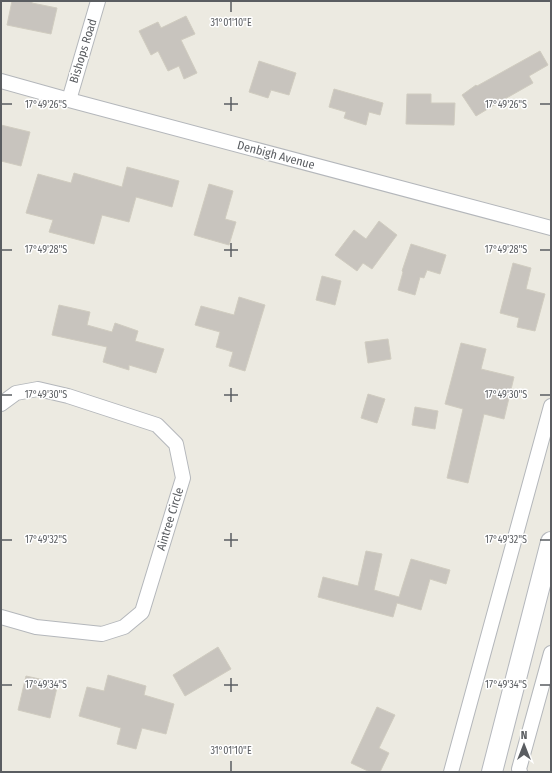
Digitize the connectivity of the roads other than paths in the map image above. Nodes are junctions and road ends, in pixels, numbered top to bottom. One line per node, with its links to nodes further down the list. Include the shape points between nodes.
1 (98, 1): 3 (street, Bishops Road)
2 (1, 81): 3 (street, Denbigh Avenue)
3 (68, 100): 4 (street, Denbigh Avenue)
4 (551, 228)
5 (1, 404): 8 (street, Aintree Circle, via 16,392 38,389 157,425 176,444 183,478 142,612 124,627 102,634 36,627)
6 (551, 406): 10 (street)
7 (551, 542): 11 (main road)
8 (1, 617)
9 (551, 653): 12 (street)
10 (451, 772)
11 (492, 772)
12 (520, 772)

